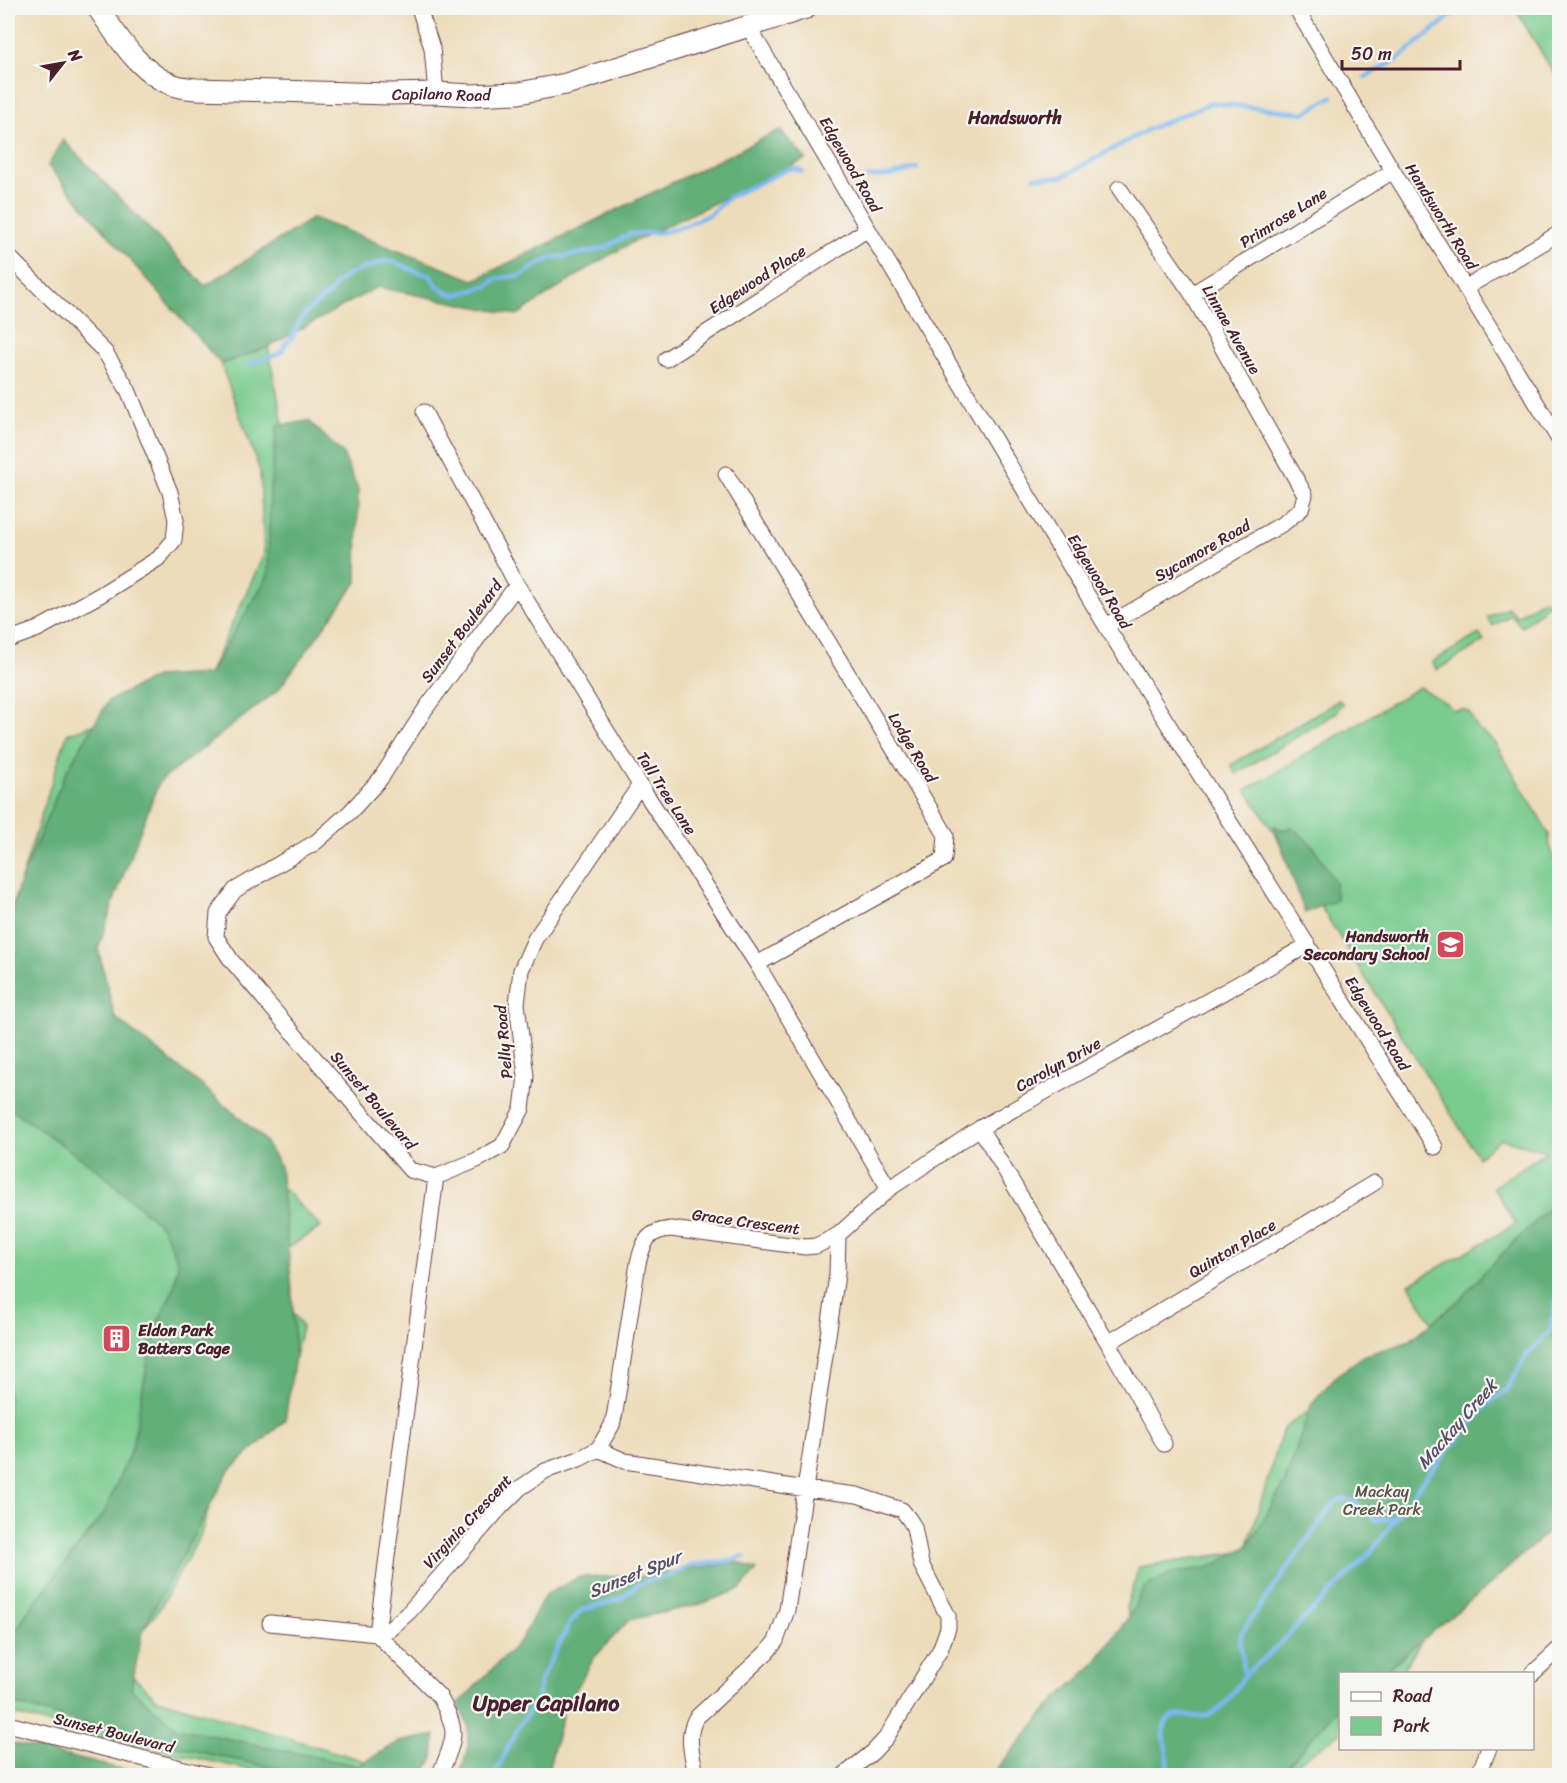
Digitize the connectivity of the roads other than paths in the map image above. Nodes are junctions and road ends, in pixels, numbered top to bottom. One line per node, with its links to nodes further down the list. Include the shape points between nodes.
1 (98, 8): 6 (main road, Capilano Road, via 131,53 153,75 176,86)
2 (419, 8): 6 (street, via 432,48)
3 (806, 8): 5 (main road, Capilano Road)
4 (1296, 8): 7 (street, Handsworth Road)
5 (748, 26): 6 (main road, Capilano Road, via 566,84 519,93); 9 (street, Edgewood Road)
6 (436, 93)
7 (1393, 171): 12 (street, Handsworth Road); 13 (street, Primrose Lane)
8 (1119, 188): 13 (street, Linnae Avenue)
9 (868, 229): 14 (street, Edgewood Place); 20 (street, Edgewood Road)
10 (1560, 233): 12 (street)
11 (8, 256): 21 (street, via 105,352 128,390 170,492 176,520 174,540 159,558 100,596 38,629)
12 (1465, 288): 16 (street, Handsworth Road)
13 (1192, 294): 18 (street, Linnae Avenue)
14 (666, 359)
15 (424, 412): 19 (street, Tall Tree Lane)
16 (1560, 441)
17 (726, 474): 24 (street, Lodge Road, via 946,836 944,859)
18 (1305, 495): 20 (street, Sycamore Road, via 1301,509 1284,523)
19 (517, 585): 22 (street, Tall Tree Lane); 27 (street, Sunset Boulevard, via 426,708 381,778 351,811 316,842 235,890 218,913 216,937 231,960 410,1170)
20 (1106, 626): 23 (street, Edgewood Road)
21 (8, 640)
22 (640, 785): 24 (street, Tall Tree Lane); 27 (street, Pelly Road, via 535,939 520,970 517,1004 526,1076 522,1109 502,1146)
23 (1308, 945): 25 (street, Carolyn Drive); 26 (street, Edgewood Road)
24 (757, 964): 29 (street, Tall Tree Lane)
25 (980, 1128): 29 (street, Carolyn Drive); 31 (street)
26 (1435, 1147)
27 (436, 1177): 36 (street)
28 (1374, 1183): 31 (street, Quinton Place)
29 (889, 1189): 30 (street, Carolyn Drive)
30 (838, 1235): 33 (street, Grace Crescent, via 805,1247 671,1229 650,1235 638,1263 612,1425); 34 (street, via 837,1275)
31 (1108, 1343): 32 (street)
32 (1164, 1444)
33 (598, 1449): 34 (street, via 625,1461); 36 (street, Virginia Crescent, via 545,1471 520,1488 409,1612 390,1629)
34 (806, 1489): 43 (street, via 781,1629 767,1652 696,1718 690,1750); 44 (street, via 857,1495 902,1510 914,1527 925,1573 948,1616 948,1628 939,1650 886,1738)
35 (270, 1623): 36 (street)
36 (377, 1634): 42 (street, via 439,1696 446,1708 453,1733)
37 (1560, 1647): 38 (street)
38 (1534, 1672)
39 (8, 1724): 41 (street, Sunset Boulevard)
40 (1490, 1750): 45 (street)
41 (212, 1776)
42 (439, 1776)
43 (696, 1776)
44 (843, 1776)
45 (1478, 1776)

